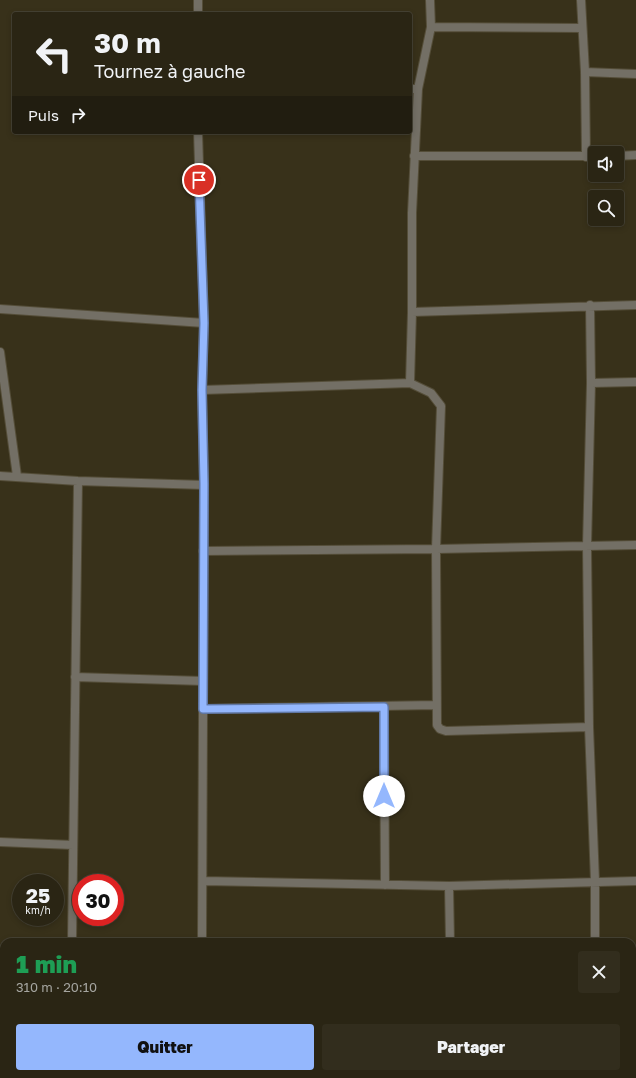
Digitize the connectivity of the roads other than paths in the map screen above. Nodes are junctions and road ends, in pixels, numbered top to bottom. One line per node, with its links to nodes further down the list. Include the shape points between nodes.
1 (198, 0): 4 (street)
2 (430, 0): 5 (street)
3 (581, 0): 6 (street)
4 (198, 12)
5 (431, 27): 6 (street); 9 (street)
6 (582, 28): 7 (street)
7 (585, 72): 8 (street); 14 (street)
8 (636, 74)
9 (414, 89): 12 (street)
10 (198, 134): 19 (street)
11 (636, 155): 13 (street)
12 (414, 156): 14 (street); 18 (street)
13 (624, 156)
14 (586, 157)
15 (590, 305): 16 (street); 18 (street); 21 (street)
16 (636, 305)
17 (0, 309): 19 (street)
18 (412, 312): 23 (street)
19 (204, 323): 24 (street)
20 (0, 352): 26 (street)
21 (591, 382): 22 (street); 30 (street)
22 (636, 382)
23 (410, 383): 24 (street); 31 (street, via 432,393 441,406)
24 (202, 390): 28 (street)
25 (0, 476): 26 (street)
26 (17, 476): 27 (street)
27 (78, 481): 28 (street); 33 (street)
28 (204, 484): 32 (street)
29 (636, 545): 30 (street)
30 (587, 546): 31 (street); 38 (street)
31 (436, 549): 32 (street); 35 (street)
32 (203, 551): 34 (street)
33 (75, 677): 34 (street); 40 (street)
34 (203, 682): 37 (street)
35 (436, 705): 36 (street); 38 (street, via 437,725 446,731)
36 (384, 707): 37 (street); 44 (street)
37 (203, 709): 41 (street)
38 (589, 727): 42 (street)
39 (0, 842): 40 (street)
40 (73, 845): 46 (street)
41 (203, 881): 44 (street); 47 (street)
42 (595, 881): 43 (street); 45 (street); 49 (street)
43 (636, 881)
44 (385, 884): 45 (street)
45 (449, 886): 48 (street)
46 (72, 938)
47 (202, 938)
48 (450, 938)
49 (595, 938)

